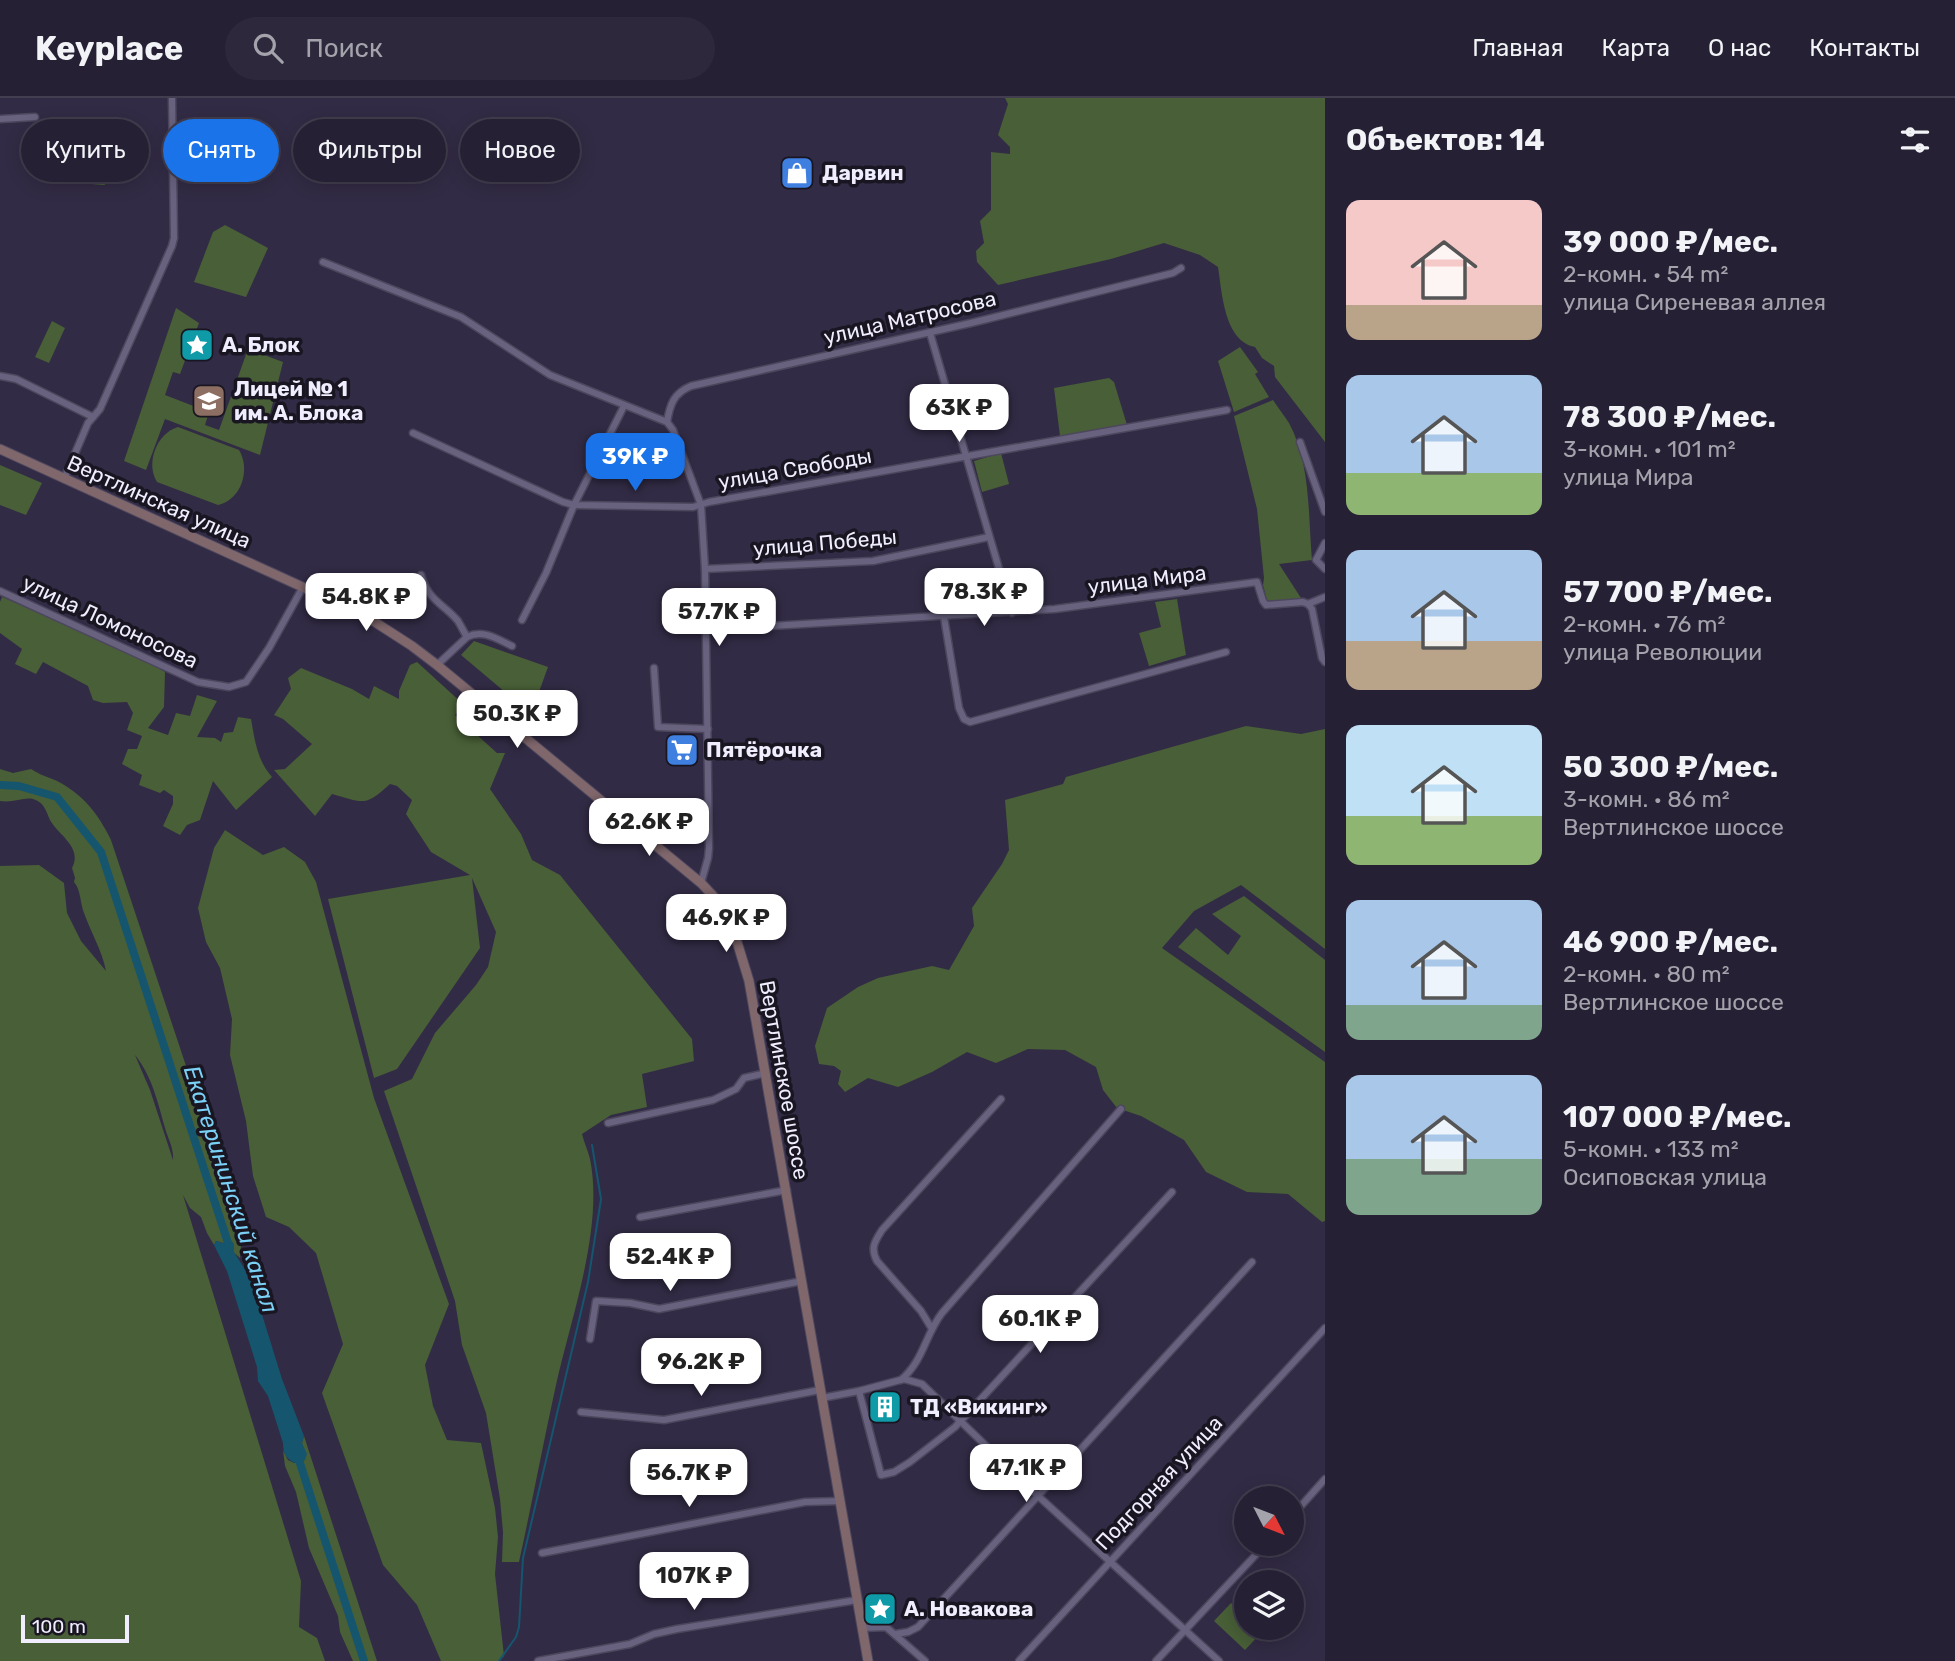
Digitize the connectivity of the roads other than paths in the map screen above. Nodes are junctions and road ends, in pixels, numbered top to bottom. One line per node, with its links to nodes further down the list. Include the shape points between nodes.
1 (172, 98): 10 (street, via 174,238)
2 (35, 117): 3 (street)
3 (0, 119)
4 (323, 262): 8 (street, via 472,323 550,375)
5 (1181, 268): 6 (street, улица Матросова)
6 (930, 333): 11 (street, улица Матросова, via 691,386 675,395); 15 (street)
7 (0, 376): 10 (street, via 16,379)
8 (624, 406): 11 (street); 17 (street)
9 (1227, 410): 15 (street, улица Свободы)
10 (93, 417): 16 (street)
11 (667, 422): 18 (street)
12 (413, 433): 17 (street)
13 (1300, 442): 19 (street)
14 (0, 449): 16 (main road, Вертлинская улица)
15 (967, 456): 18 (street, улица Свободы); 20 (street)
16 (64, 479): 25 (main road, Вертлинская улица)
17 (574, 505): 18 (street, улица Свободы); 31 (street)
18 (701, 505): 22 (street)
19 (1325, 512)
20 (989, 537): 22 (street, улица Победы, via 873,561); 29 (street)
21 (1325, 543): 23 (street, via 1316,560)
22 (705, 569): 32 (street)
23 (1325, 569)
24 (421, 575): 33 (street, via 438,605 457,620)
25 (303, 587): 26 (street, улица Ломоносова, via 246,682 229,687 198,682); 37 (main road, Вертлинское шоссе, via 385,627)
26 (0, 590)
27 (1325, 597): 28 (street)
28 (1308, 604): 29 (street, улица Мира, via 1266,605 1257,582); 36 (street)
29 (1012, 613): 30 (street, улица Мира)
30 (944, 617): 32 (street, улица Мира); 35 (street, via 959,708 970,722)
31 (522, 620)
32 (705, 630): 39 (street)
33 (467, 637): 34 (street, via 483,634); 37 (street)
34 (512, 646)
35 (1226, 652)
36 (1325, 663)
37 (437, 665): 40 (main road, Вертлинское шоссе)
38 (654, 668): 39 (street, via 658,727)
39 (708, 729): 40 (street, via 709,848)
40 (701, 883): 41 (main road, Вертлинское шоссе, via 722,908 738,943)
41 (766, 1073): 44 (street, via 744,1078 722,1097); 45 (main road, Вертлинское шоссе)
42 (1001, 1099): 51 (street, via 873,1244 877,1261)
43 (1121, 1109): 51 (street)
44 (608, 1123)
45 (787, 1190): 47 (street); 49 (main road, Вертлинское шоссе)
46 (1172, 1192): 57 (street)
47 (640, 1217)
48 (1252, 1262): 59 (street)
49 (802, 1281): 52 (street, via 659,1308 596,1301); 55 (main road, Вертлинское шоссе)
50 (1325, 1328): 64 (street, Подгорная улица)
51 (932, 1329): 53 (street, via 920,1358)
52 (590, 1339)
53 (901, 1380): 54 (street); 57 (street, via 922,1384)
54 (859, 1391): 55 (street); 57 (street, via 881,1475 910,1462)
55 (821, 1394): 56 (street, via 664,1420); 60 (main road, Вертлинское шоссе)
56 (581, 1412)
57 (960, 1422): 59 (street)
58 (1325, 1479): 61 (street)
59 (1037, 1495): 64 (street); 68 (street, via 918,1626)
60 (840, 1501): 62 (street, via 805,1502); 65 (main road, Вертлинское шоссе)
61 (1304, 1503)
62 (542, 1553)
63 (1255, 1556): 67 (street)
64 (1111, 1562): 67 (street); 72 (street, Подгорная улица)
65 (857, 1600): 66 (main road, Вертлинское шоссе); 69 (street, via 677,1629 621,1646)
66 (862, 1628): 68 (street, via 886,1627); 70 (main road, Вертлинское шоссе)
67 (1184, 1630): 73 (street); 74 (street)
68 (895, 1634): 71 (street)
69 (538, 1661)
70 (868, 1661)
71 (925, 1661)
72 (1019, 1661)
73 (1156, 1661)
74 (1219, 1661)

